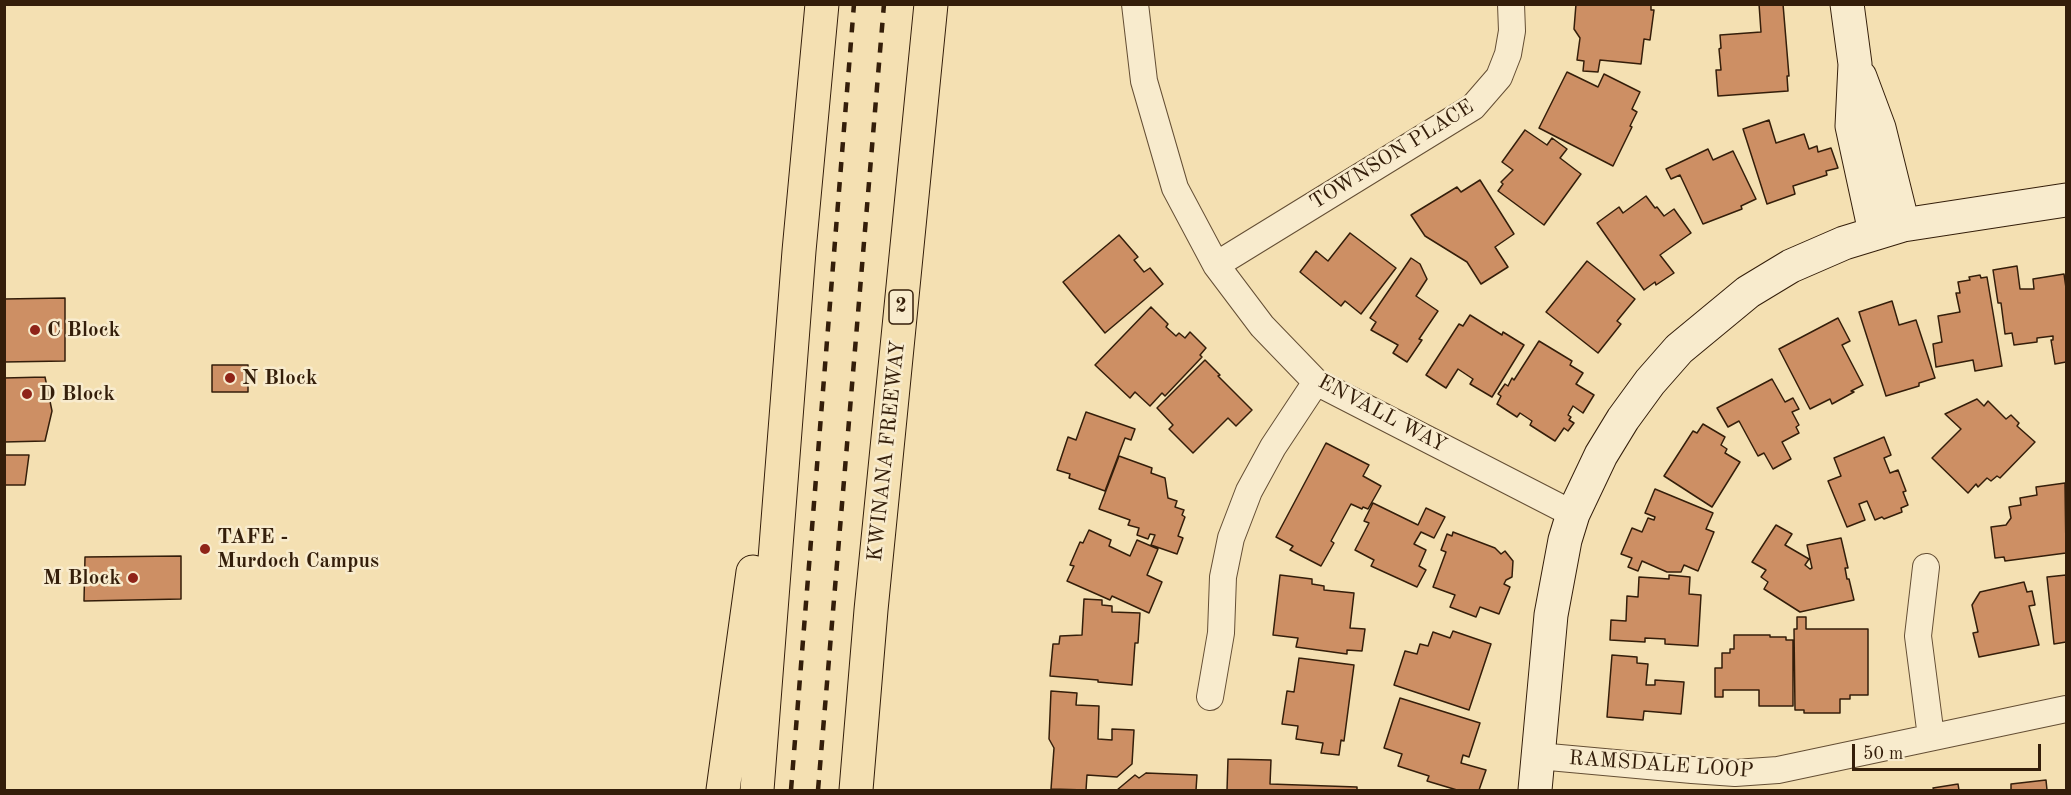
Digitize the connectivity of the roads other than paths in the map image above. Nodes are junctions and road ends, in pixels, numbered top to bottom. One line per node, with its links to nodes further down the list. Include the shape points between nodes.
1 (822, 4): 8 (highway)
2 (932, 4): 13 (highway, KWINANA FREEWAY / 2)
3 (1135, 4): 9 (street, ENVALL WAY, via 1144,81 1175,188)
4 (1510, 4): 9 (street, TOWNSON PLACE, via 1512,31 1508,54 1499,77 1473,107)
5 (1847, 4): 7 (main road, via 1855,64 1852,126)
6 (2067, 200): 7 (main road)
7 (1889, 228): 11 (main road, via 1791,266 1748,292 1678,349 1623,419)
8 (799, 251): 18 (highway); 19 (highway)
9 (1216, 265): 10 (street, ENVALL WAY, via 1262,326)
10 (1317, 382): 11 (street, ENVALL WAY); 14 (street, via 1273,447 1231,538)
11 (1573, 514): 17 (main road, via 1551,615)
12 (1926, 567): 16 (street, via 1918,636)
13 (871, 610): 20 (highway, KWINANA FREEWAY / 2); 21 (highway)
14 (1210, 697)
15 (2067, 709): 16 (street, RAMSDALE LOOP)
16 (1931, 736): 17 (street, RAMSDALE LOOP, via 1778,770 1734,773)
17 (1538, 756): 22 (main road)
18 (723, 790)
19 (757, 790)
20 (856, 790)
21 (875, 790)
22 (1535, 790)

